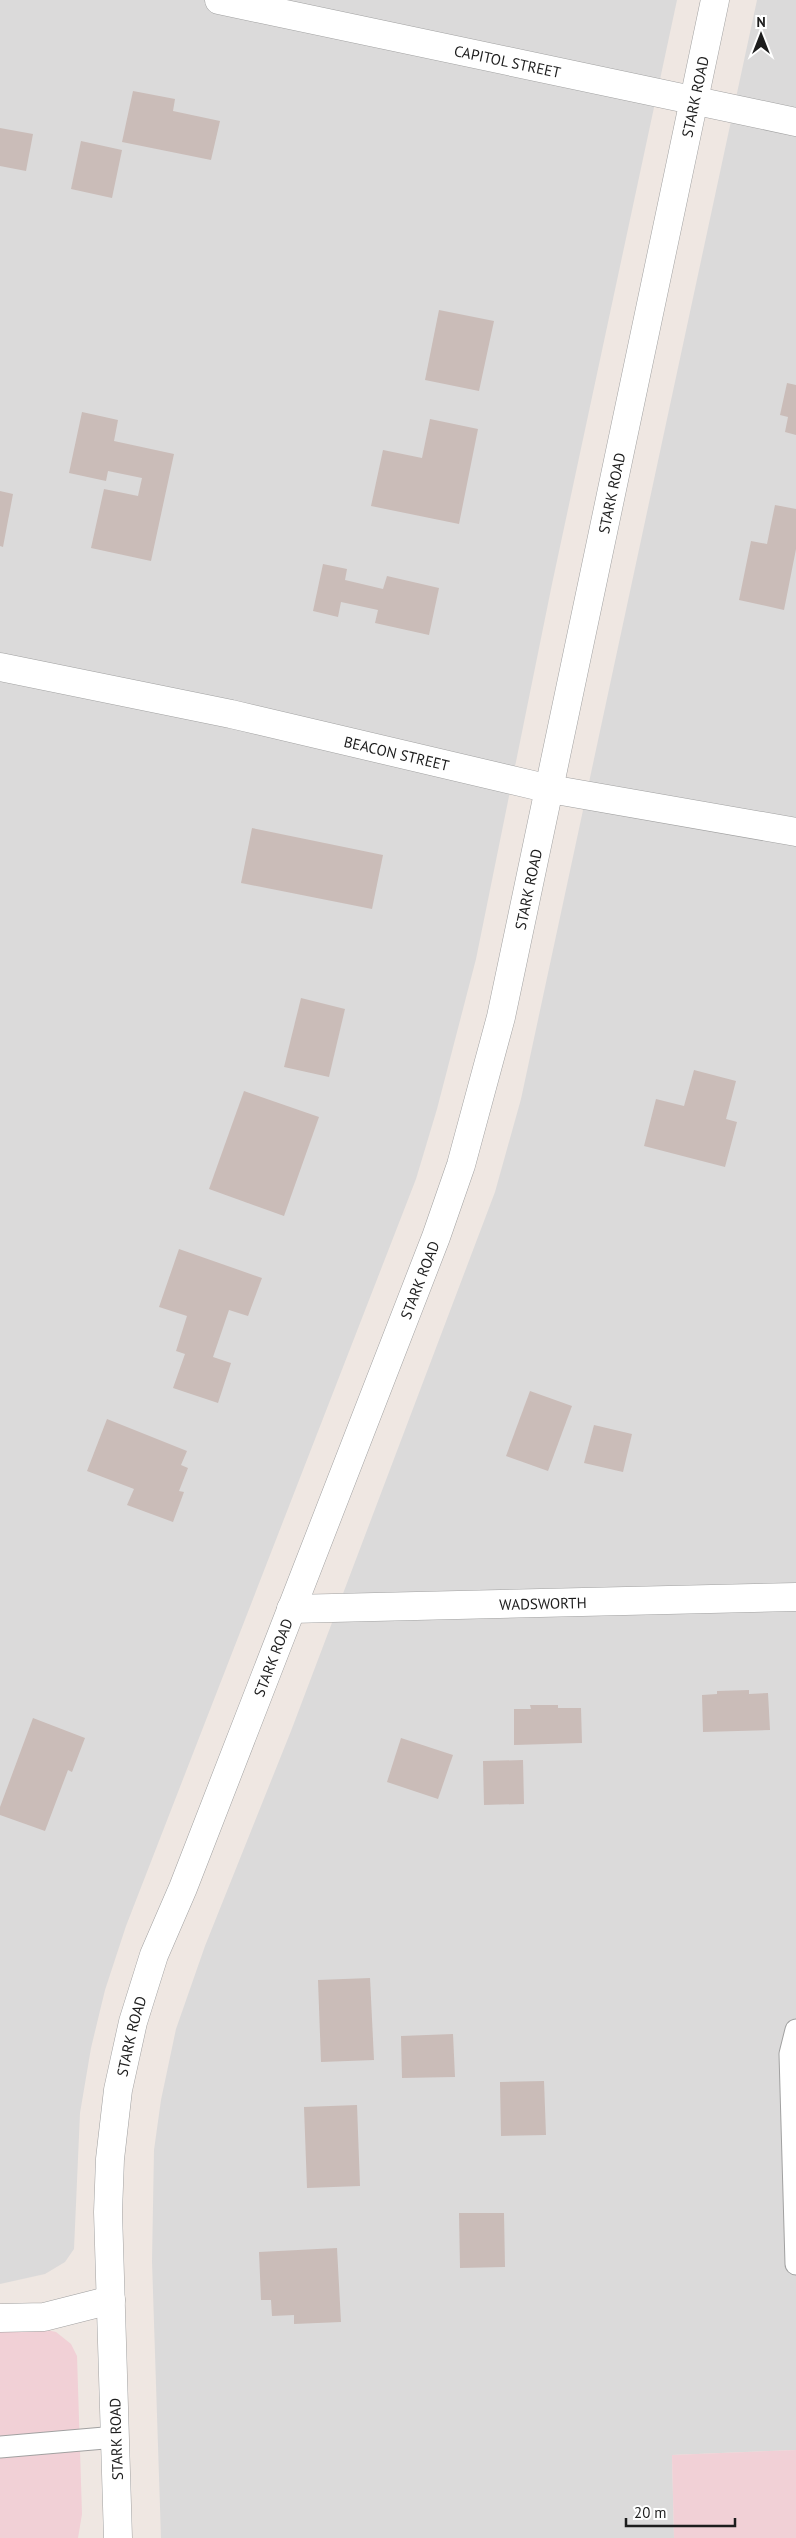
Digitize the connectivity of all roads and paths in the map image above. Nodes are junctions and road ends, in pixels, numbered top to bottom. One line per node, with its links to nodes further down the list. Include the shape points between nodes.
1 (219, 0): 3 (street, CAPITOL STREET)
2 (715, 0): 3 (street, STARK ROAD)
3 (695, 101): 4 (street, CAPITOL STREET); 6 (street, STARK ROAD)
4 (796, 122)
5 (0, 667): 6 (street, BEACON STREET, via 231,714)
6 (550, 789): 7 (street, BEACON STREET); 9 (street, STARK ROAD, via 495,1043 461,1165)
7 (796, 832)
8 (796, 1597): 9 (street, WADSWORTH)
9 (291, 1609): 12 (street, STARK ROAD, via 154,1955 133,2022 118,2090 110,2159)
10 (796, 2030): 11 (lane, via 790,2054)
11 (796, 2264)
12 (111, 2300): 13 (street, via 44,2317); 14 (street, STARK ROAD)
13 (0, 2318)
14 (116, 2437): 15 (lane); 16 (street, STARK ROAD)
15 (0, 2447)
16 (118, 2538)

